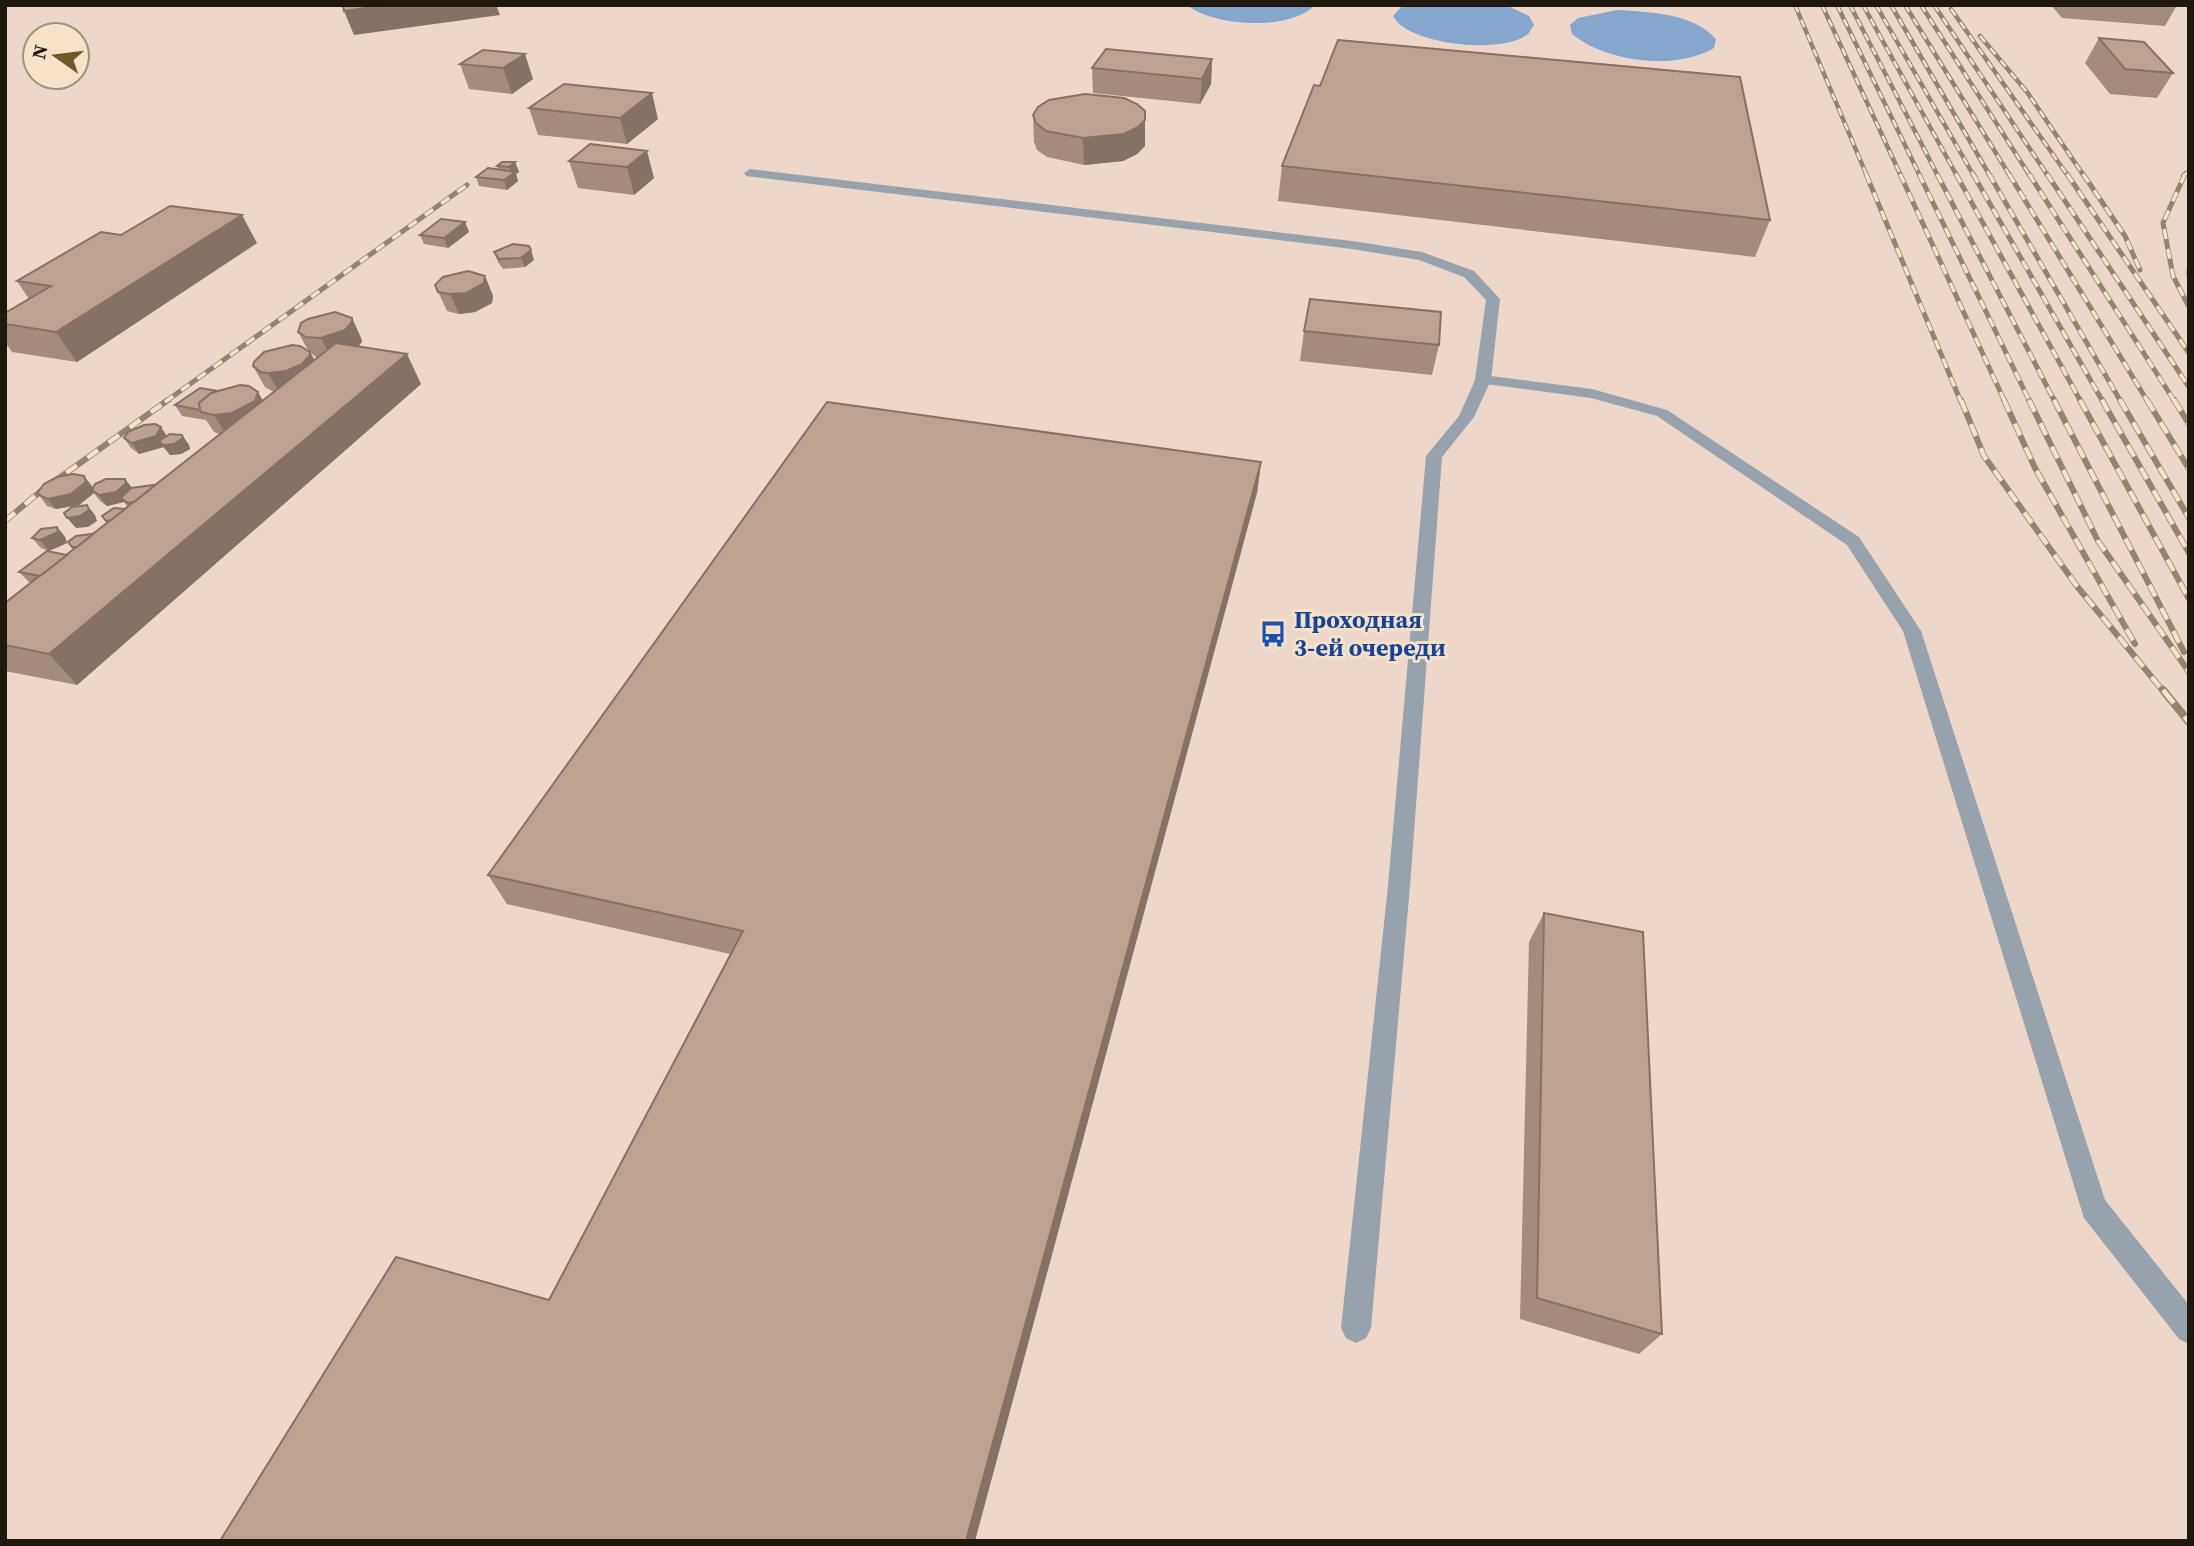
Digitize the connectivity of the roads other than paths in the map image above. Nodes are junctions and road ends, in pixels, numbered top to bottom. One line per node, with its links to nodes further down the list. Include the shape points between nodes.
1 (750, 173): 2 (street, via 1422,256 1469,274 1493,299)
2 (1483, 380): 3 (street, via 1466,417 1434,456); 4 (street, via 1592,394 1662,413 1853,541 1912,631 2094,1208)
3 (1356, 1328)
4 (2189, 1329)

